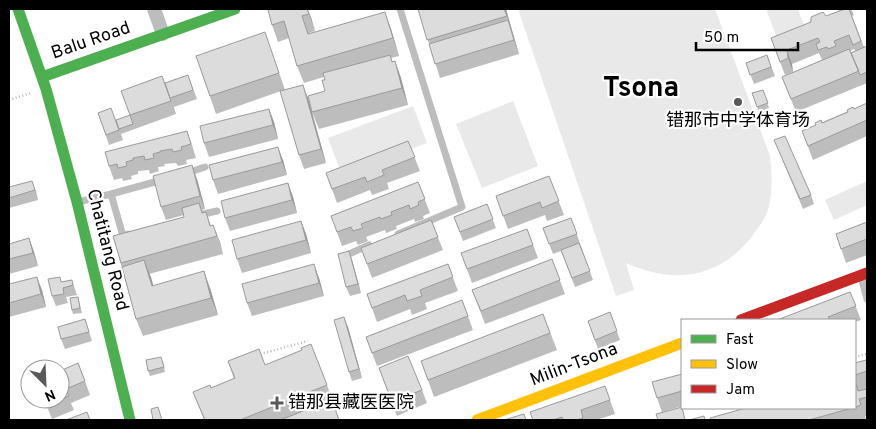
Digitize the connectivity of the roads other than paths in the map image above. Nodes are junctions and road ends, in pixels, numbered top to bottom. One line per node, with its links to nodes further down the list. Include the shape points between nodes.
1 (18, 9): 6 (main road, Chatitang Road)
2 (154, 9): 5 (street)
3 (236, 9): 5 (main road, Balu Road)
4 (400, 9): 15 (lane, via 462,207)
5 (163, 34): 6 (main road, Balu Road)
6 (42, 77): 11 (main road, Chatitang Road)
7 (206, 168): 8 (lane)
8 (177, 175)
9 (168, 178): 10 (lane)
10 (111, 194): 11 (lane); 14 (lane, via 123,236)
11 (77, 202): 22 (main road, Chatitang Road)
12 (217, 211): 13 (lane)
13 (188, 218)
14 (132, 233)
15 (392, 236)
16 (375, 243): 17 (lane)
17 (349, 254)
18 (864, 274): 19 (lane); 20 (main road)
19 (867, 299)
20 (744, 319)
21 (681, 343): 23 (main road, Milin-Tsona)
22 (130, 420)
23 (478, 420)

